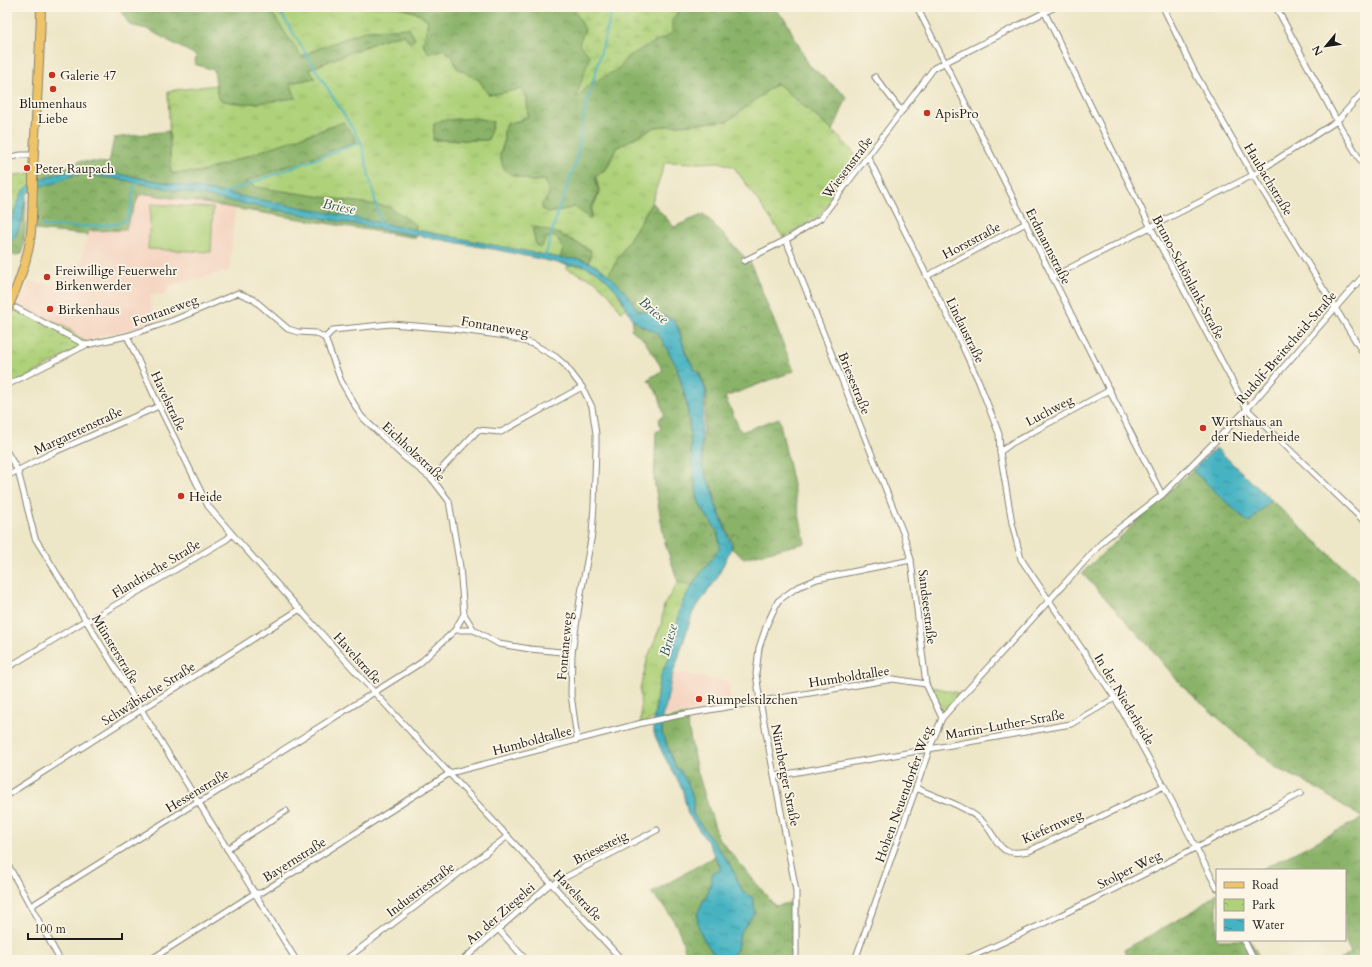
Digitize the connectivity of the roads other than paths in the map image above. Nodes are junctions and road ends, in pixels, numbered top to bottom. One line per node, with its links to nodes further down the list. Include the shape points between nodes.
1 (41, 7): 13 (main road)
2 (917, 7): 8 (street, Erdmannstraße)
3 (1042, 7): 7 (street, Bruno-Schönlank-Straße)
4 (1055, 7): 7 (street, Wiesenstraße)
5 (1163, 7): 17 (street, Haubachstraße, via 1195,73)
6 (1276, 7): 12 (street)
7 (1045, 13): 8 (street, Wiesenstraße); 19 (street, Bruno-Schönlank-Straße)
8 (945, 62): 11 (street, Wiesenstraße, via 934,68); 18 (street, Erdmannstraße)
9 (875, 77): 11 (street)
10 (1365, 90): 12 (street)
11 (903, 110): 14 (street, Wiesenstraße)
12 (1338, 121): 16 (street); 17 (street)
13 (34, 154): 15 (street); 27 (main road, via 30,240 27,256)
14 (868, 157): 20 (street, Wiesenstraße, via 821,218); 23 (street, Lindaustraße)
15 (7, 158)
16 (1365, 168)
17 (1252, 175): 19 (street); 26 (street, Haubachstraße)
18 (1026, 224): 23 (street, Horststraße); 24 (street, Erdmannstraße)
19 (1150, 226): 24 (street); 36 (street, Bruno-Schönlank-Straße)
20 (786, 240): 21 (street, Wiesenstraße); 46 (street, Briesestraße)
21 (744, 261)
22 (1365, 274): 26 (street, Rudolf-Breitscheid-Straße)
23 (927, 276): 38 (street, Lindaustraße, via 979,382 999,434)
24 (1052, 277): 34 (street, Erdmannstraße)
25 (16, 308): 30 (street)
26 (1335, 309): 31 (street, Haubachstraße); 36 (street, Rudolf-Breitscheid-Straße)
27 (7, 310)
28 (127, 336): 29 (street, Fontaneweg, via 174,320 238,292 253,299 288,329 316,333); 30 (street, Fontaneweg); 35 (street, Havelstraße)
29 (324, 338): 33 (street, Fontaneweg, via 333,330 391,324 506,336 533,344 556,357); 41 (street, Eichholzstraße, via 342,381 361,416 403,456)
30 (86, 344): 32 (street, Fontaneweg)
31 (1365, 356)
32 (7, 385)
33 (582, 387): 41 (street, via 501,432 478,430); 55 (street, Fontaneweg, via 592,407 596,434 595,498 592,534)
34 (1110, 390): 38 (street, Luchweg); 42 (street, Erdmannstraße)
35 (158, 406): 39 (street, Margaretenstraße, via 52,453); 45 (street, Havelstraße, via 208,506)
36 (1247, 409): 42 (street, Rudolf-Breitscheid-Straße); 43 (street, Bruno-Schönlank-Straße)
37 (7, 452): 39 (street, Münsterstraße)
38 (1000, 452): 44 (street, Lindaustraße)
39 (18, 471): 40 (street, Margaretenstraße); 52 (street, Münsterstraße, via 35,538)
40 (7, 476)
41 (432, 479): 51 (street, Eichholzstraße, via 448,501 460,567)
42 (1162, 496): 48 (street, Rudolf-Breitscheid-Straße, via 1105,539)
43 (1365, 522)
44 (1012, 523): 49 (street, In der Niederheide, via 1021,560)
45 (232, 534): 50 (street, Havelstraße); 52 (street, Flandrische Straße, via 90,620)
46 (904, 535): 47 (street, Sandseestraße)
47 (911, 560): 57 (street, Sandseestraße); 60 (street, Nürnberger Straße, via 816,579 796,588 778,601 759,648 756,674)
48 (1082, 564): 49 (street, Hohen Neuendorfer Weg)
49 (1049, 600): 59 (street, In der Niederheide); 62 (street, Hohen Neuendorfer Weg)
50 (300, 610): 58 (street, Havelstraße); 61 (street, Schwäbische Straße)
51 (464, 614): 53 (street); 54 (street, Eichholzstraße)
52 (86, 620): 56 (street, Flandrische Straße); 61 (street, Münsterstraße)
53 (455, 630): 54 (street, Eichholzstraße); 58 (street, via 419,664)
54 (474, 630): 55 (street, Eichholzstraße, via 499,644)
55 (572, 653): 63 (street, Fontaneweg, via 571,694)
56 (7, 668)
57 (926, 684): 60 (street, Humboldtallee, via 893,679); 62 (street)
58 (374, 692): 65 (street, Havelstraße); 71 (street, Hessenstraße)
59 (1115, 698): 64 (street, Martin-Luther-Straße, via 1071,724); 67 (street, In der Niederheide)
60 (760, 701): 63 (street, Humboldtallee, via 667,717); 66 (street, Nürnberger Straße)
61 (141, 711): 70 (street, Schwäbische Straße); 71 (street, Münsterstraße)
62 (942, 718): 64 (street, Hohen Neuendorfer Weg)
63 (577, 739): 65 (street, Humboldtallee)
64 (928, 750): 66 (street, Martin-Luther-Straße); 68 (street, Hohen Neuendorfer Weg)
65 (450, 773): 74 (street, Havelstraße); 80 (street, Bayernstraße, via 261,893)
66 (775, 776): 91 (street, Nürnberger Straße, via 796,891)
67 (1164, 786): 68 (street, Kiefernweg, via 1029,851 1013,852 1001,848 991,830 972,813); 76 (street, In der Niederheide)
68 (916, 788): 92 (street, Hohen Neuendorfer Weg)
69 (1300, 793): 76 (street, Stolper Weg)
70 (7, 795)
71 (197, 802): 75 (street, Münsterstraße); 81 (street, Hessenstraße)
72 (286, 811): 75 (street)
73 (657, 830): 78 (street, Briesesteig)
74 (508, 836): 78 (street, Havelstraße); 87 (street, Industriestraße)
75 (227, 848): 80 (street, Münsterstraße)
76 (1196, 848): 79 (street, In der Niederheide); 93 (street, Stolper Weg, via 1037,927)
77 (7, 863): 81 (street)
78 (552, 884): 82 (street, An der Ziegelei); 90 (street, Havelstraße)
79 (1216, 886)
80 (255, 893): 85 (street, Bayernstraße); 86 (street, Münsterstraße)
81 (31, 906): 84 (street)
82 (498, 929): 88 (street, An der Ziegelei); 89 (street)
83 (1244, 941): 94 (street)
84 (60, 960)
85 (150, 960)
86 (296, 960)
87 (345, 960)
88 (463, 960)
89 (526, 960)
90 (622, 960)
91 (796, 960)
92 (855, 960)
93 (964, 960)
94 (1254, 960)

